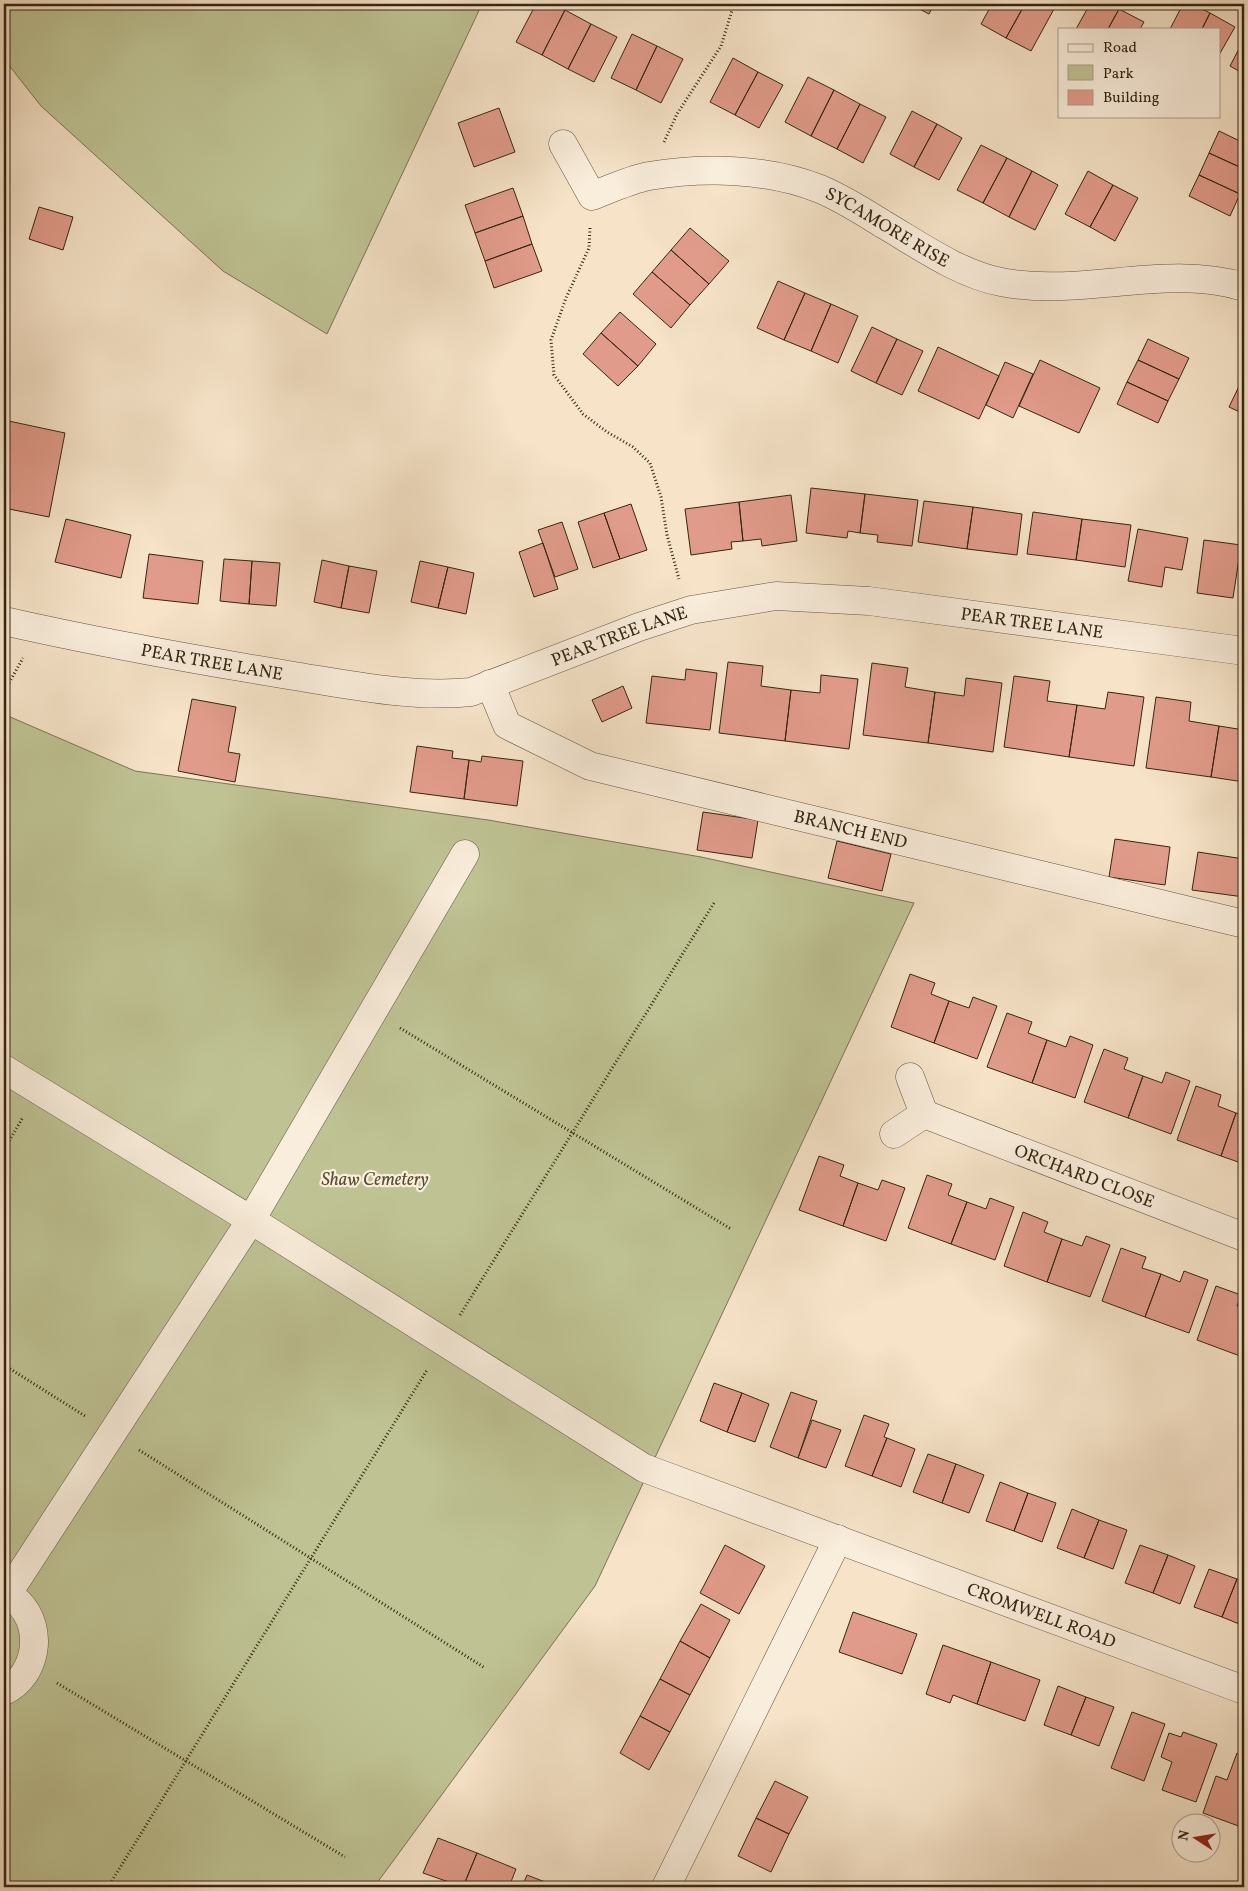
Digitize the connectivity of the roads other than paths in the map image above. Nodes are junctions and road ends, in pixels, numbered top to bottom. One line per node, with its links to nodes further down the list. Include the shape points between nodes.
1 (563, 144): 2 (street, SYCAMORE RISE, via 592,196 647,176 685,172 735,172 784,179 819,189 926,250 998,282 1049,286 1183,278 1209,279)
2 (1244, 287)
3 (4, 621): 5 (street, PEAR TREE LANE, via 182,658 371,688 441,695 470,692)
4 (1244, 651): 5 (street, PEAR TREE LANE, via 1040,622 827,598 776,596 691,610)
5 (490, 684): 7 (street, BRANCH END, via 507,725 590,766)
6 (465, 854): 12 (street)
7 (1244, 924)
8 (4, 1069): 12 (street, CROMWELL ROAD)
9 (910, 1077): 10 (street)
10 (924, 1114): 11 (street); 13 (street, ORCHARD CLOSE)
11 (894, 1134)
12 (251, 1220): 14 (street, CROMWELL ROAD, via 644,1468); 15 (street)
13 (1244, 1238)
14 (838, 1539): 16 (street, CROMWELL ROAD); 18 (street)
15 (6, 1592): 17 (street, via 28,1612 35,1639 30,1666 14,1687)
16 (1244, 1690)
17 (4, 1691)
18 (666, 1887)

